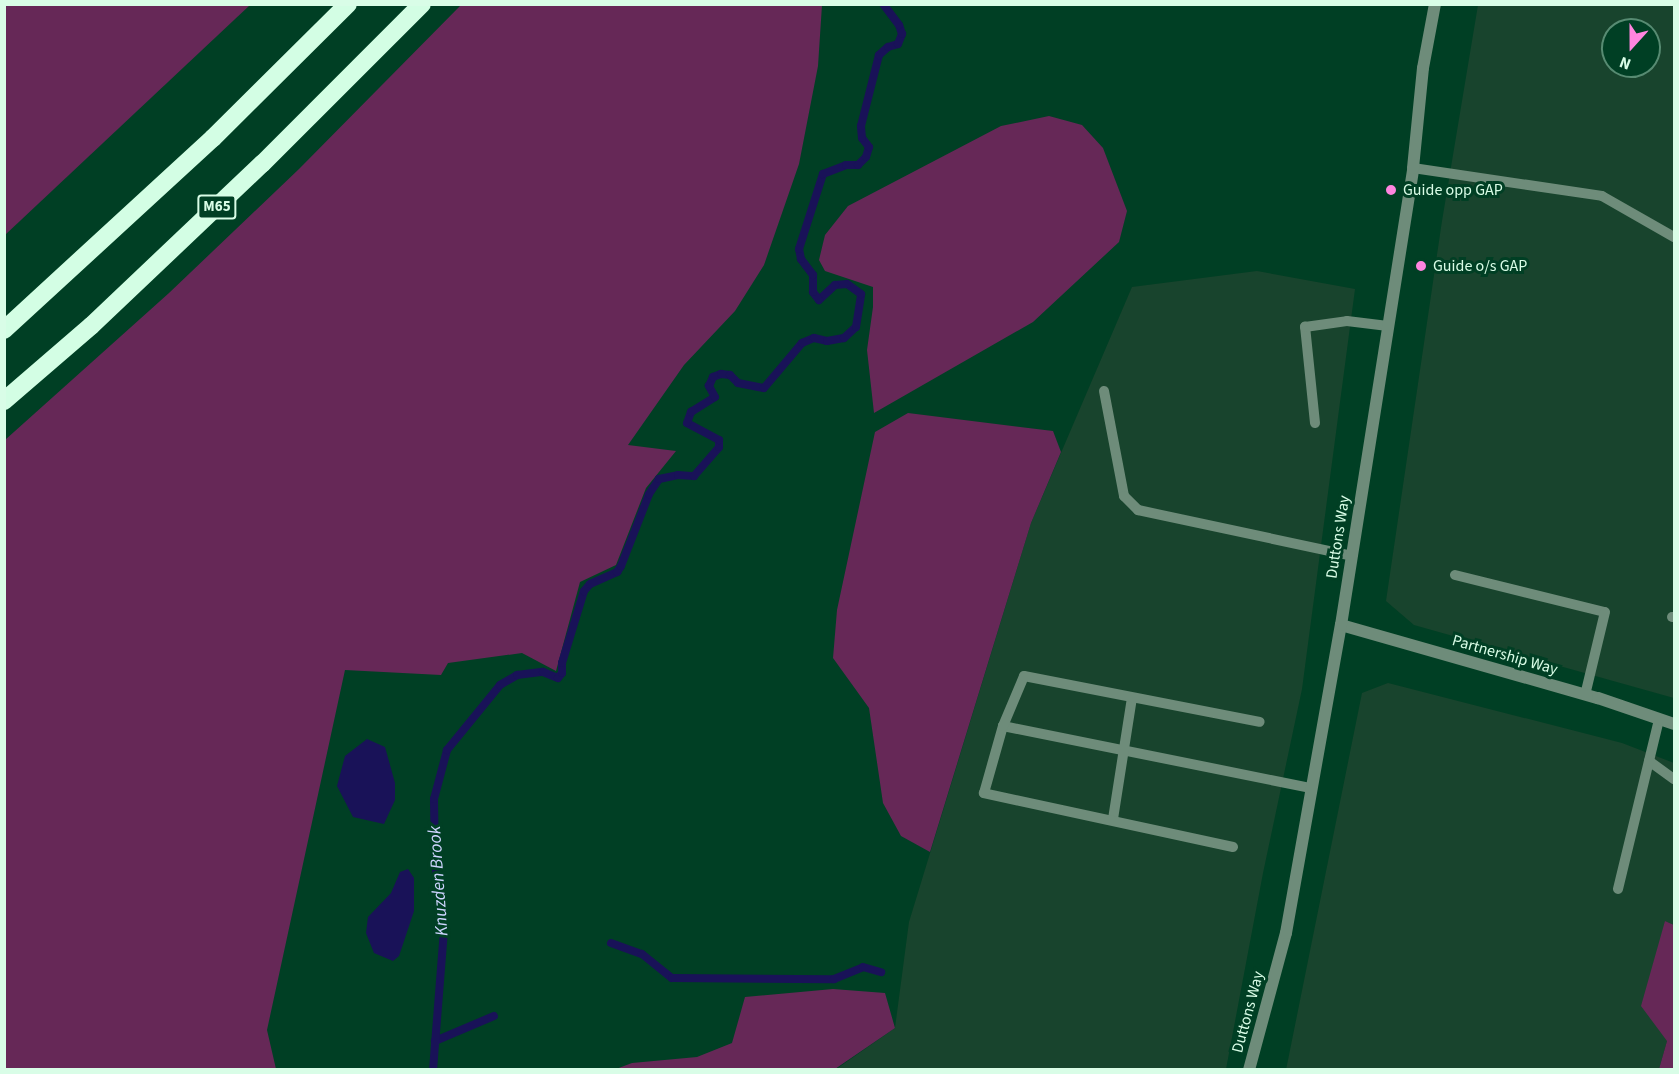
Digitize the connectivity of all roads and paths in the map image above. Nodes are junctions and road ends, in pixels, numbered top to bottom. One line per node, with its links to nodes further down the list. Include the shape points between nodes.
1 (348, 4): 7 (highway, via 213,138)
2 (422, 4): 9 (highway, M65, via 262,164 91,326)
3 (1435, 4): 4 (street, Duttons Way, via 1423,68)
4 (1413, 168): 5 (lane, via 1602,196); 6 (street, Duttons Way)
5 (1674, 237)
6 (1386, 326): 10 (lane, via 1347,321 1305,327); 11 (street, Duttons Way)
7 (4, 330)
8 (1104, 391): 11 (lane, via 1124,496 1138,510)
9 (4, 401)
10 (1315, 423)
11 (1352, 556): 13 (street, Duttons Way)
12 (1455, 575): 14 (lane, via 1605,612)
13 (1341, 625): 14 (street, Partnership Way); 23 (street, Duttons Way)
14 (1585, 695): 16 (street, Partnership Way)
15 (1132, 698): 17 (lane); 19 (lane, via 1024,676); 20 (lane)
16 (1659, 719): 18 (street, Partnership Way); 21 (lane)
17 (1260, 722)
18 (1674, 724)
19 (1003, 726): 20 (lane); 24 (lane, via 984,793)
20 (1123, 750): 23 (lane); 24 (lane)
21 (1649, 761): 22 (lane); 26 (lane)
22 (1674, 779)
23 (1310, 788): 27 (street, Duttons Way, via 1286,933)
24 (1113, 819): 25 (lane)
25 (1233, 846)
26 (1618, 890)
27 (1249, 1070)

